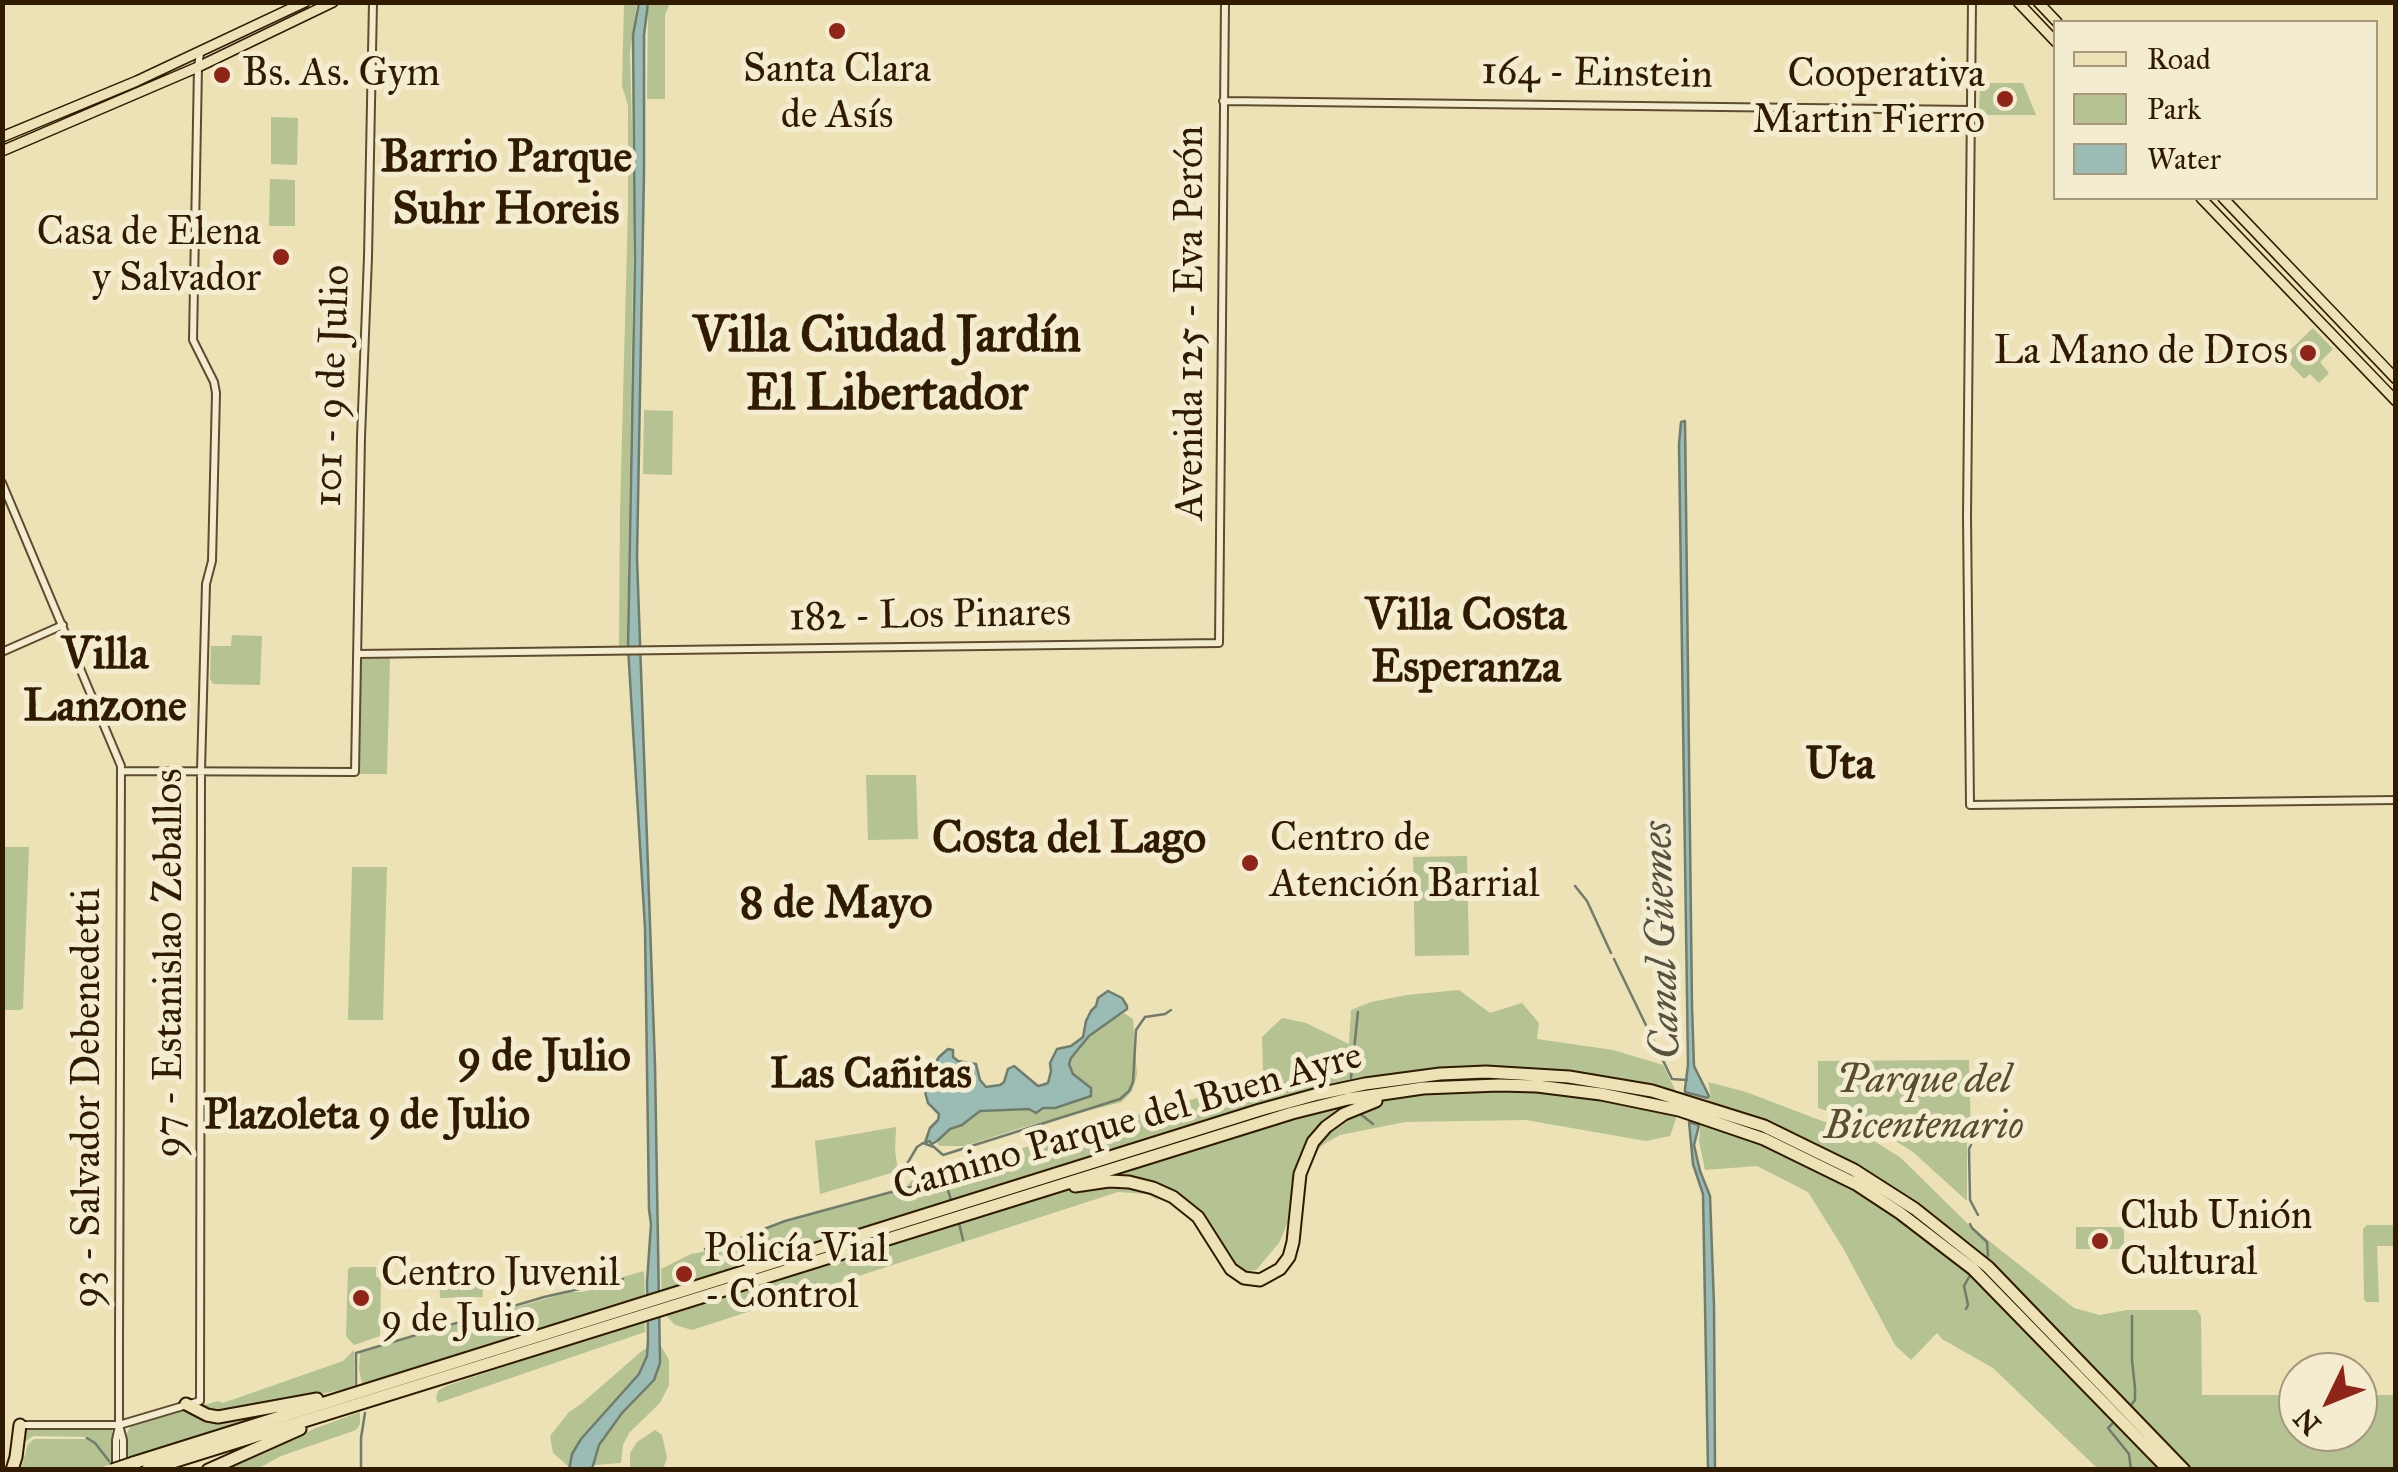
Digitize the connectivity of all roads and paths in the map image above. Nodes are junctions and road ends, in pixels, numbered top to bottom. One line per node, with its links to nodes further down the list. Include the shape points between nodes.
1 (305, 2): 8 (main road)
2 (332, 2): 9 (main road)
3 (373, 2): 24 (street, 101 - 9 de Julio)
4 (1225, 2): 10 (street, Avenida 125 - Eva Perón)
5 (1972, 2): 11 (street)
6 (2018, 2): 7 (main road)
7 (2053, 39)
8 (200, 52): 9 (street, 97 - Estanislao Zeballos); 12 (main road)
9 (198, 67): 13 (main road); 25 (street, 97 - Estanislao Zeballos, via 194,340 216,393)
10 (1223, 101): 11 (street, 164 - Einstein); 22 (street, Avenida 125 - Eva Perón)
11 (1971, 110): 27 (street, via 1970,805)
12 (2, 137)
13 (2, 151)
14 (2203, 200): 16 (main road)
15 (2225, 200): 18 (main road)
16 (2220, 218): 17 (main road); 19 (main road)
17 (2248, 242)
18 (2396, 379)
19 (2396, 401)
20 (2, 483): 21 (street)
21 (62, 626): 23 (street); 26 (street)
22 (1219, 643): 24 (street, 182 - Los Pinares)
23 (2, 652)
24 (357, 654): 25 (street, 101 - 9 de Julio, via 355,772)
25 (201, 770): 26 (street); 34 (street, 97 - Estanislao Zeballos)
26 (121, 771): 36 (street, 93 - Salvador Debenedetti)
27 (2396, 800)
28 (1463, 1085): 29 (highway, Camino Parque del Buen Ayre, via 1568,1089); 31 (highway, Camino Parque del Buen Ayre, via 1320,1106); 31 (highway, via 1361,1105 1326,1127 1302,1166 1289,1257 1260,1280 1228,1266 1195,1213 1160,1191 1109,1181)
29 (1679, 1105): 30 (highway, Camino Parque del Buen Ayre); 32 (highway, Camino Parque del Buen Ayre, via 1652,1091 1520,1074 1440,1074 1338,1089 1017,1185)
30 (1702, 1112): 41 (highway, Camino Parque del Buen Ayre, via 1826,1168 1915,1223 1988,1282); 42 (highway, Camino Parque del Buen Ayre, via 1764,1126 1832,1158 1932,1222 2010,1289)
31 (1036, 1191): 32 (highway, Camino Parque del Buen Ayre)
32 (664, 1302): 33 (highway, Camino Parque del Buen Ayre)
33 (356, 1399): 34 (highway, via 218,1417); 37 (highway, Camino Parque del Buen Ayre); 39 (highway, Camino Parque del Buen Ayre); 40 (highway)
34 (196, 1406): 36 (street)
35 (20, 1425): 36 (street); 38 (highway)
36 (120, 1425): 37 (street, 93 - Salvador Debenedetti)
37 (121, 1468)
38 (12, 1470)
39 (146, 1470)
40 (208, 1470)
41 (2169, 1470)
42 (2184, 1470)

